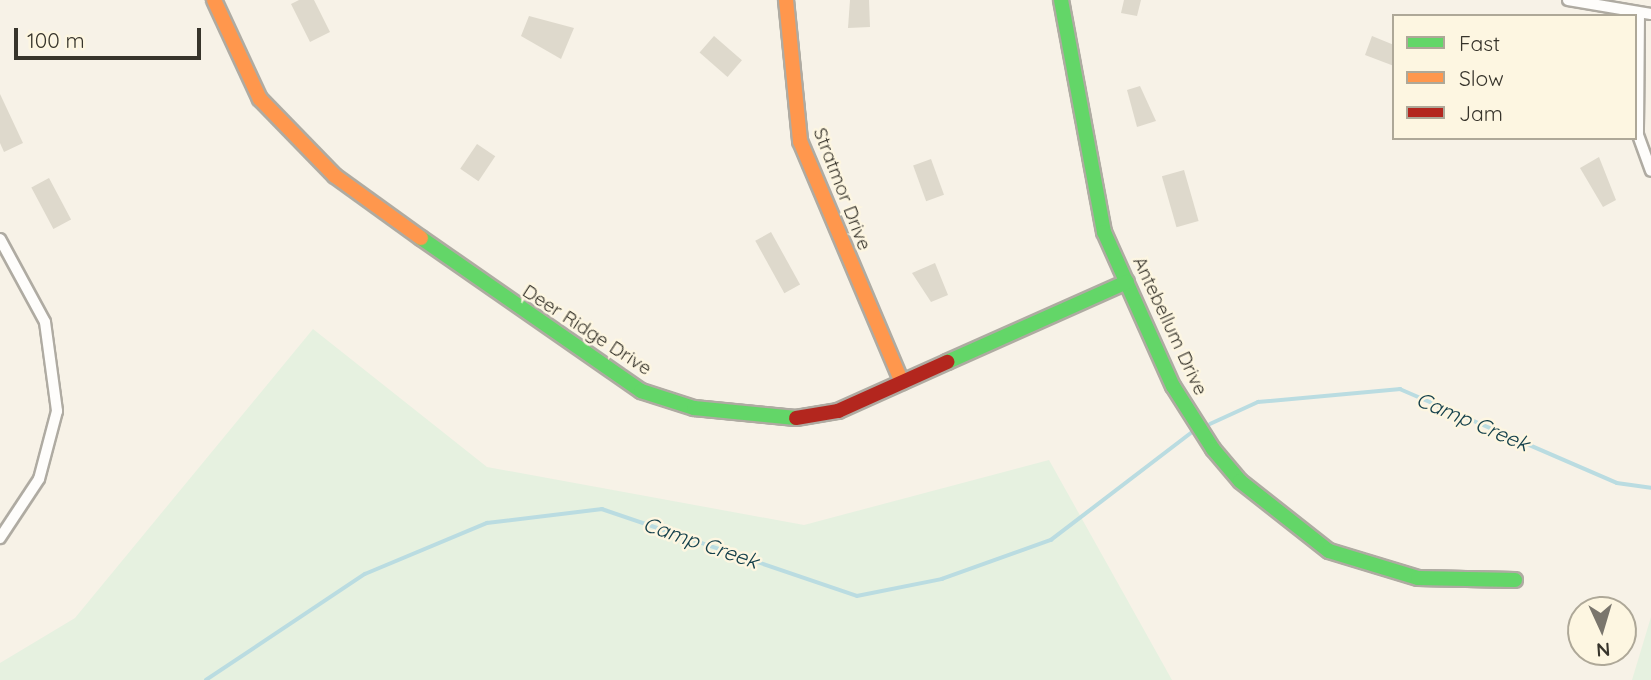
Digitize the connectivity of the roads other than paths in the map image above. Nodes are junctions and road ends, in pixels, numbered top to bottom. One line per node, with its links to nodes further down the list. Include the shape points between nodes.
1 (214, 0): 10 (street, Deer Ridge Drive, via 236,60 289,134 477,280 641,391 694,408 787,420 838,411)
2 (786, 0): 10 (street, Stratmor Drive, via 800,141)
3 (1061, 0): 9 (street, Antebellum Drive, via 1104,232)
4 (1568, 0): 5 (street)
5 (1639, 13): 6 (street); 7 (street, via 1638,135)
6 (1651, 14)
7 (1651, 171)
8 (0, 239): 11 (street, via 45,322 57,411 39,479)
9 (1127, 282): 10 (street, Deer Ridge Drive); 12 (street, Antebellum Drive, via 1173,386 1213,449 1240,481 1329,551 1418,578)
10 (902, 382)
11 (0, 538)
12 (1515, 580)

